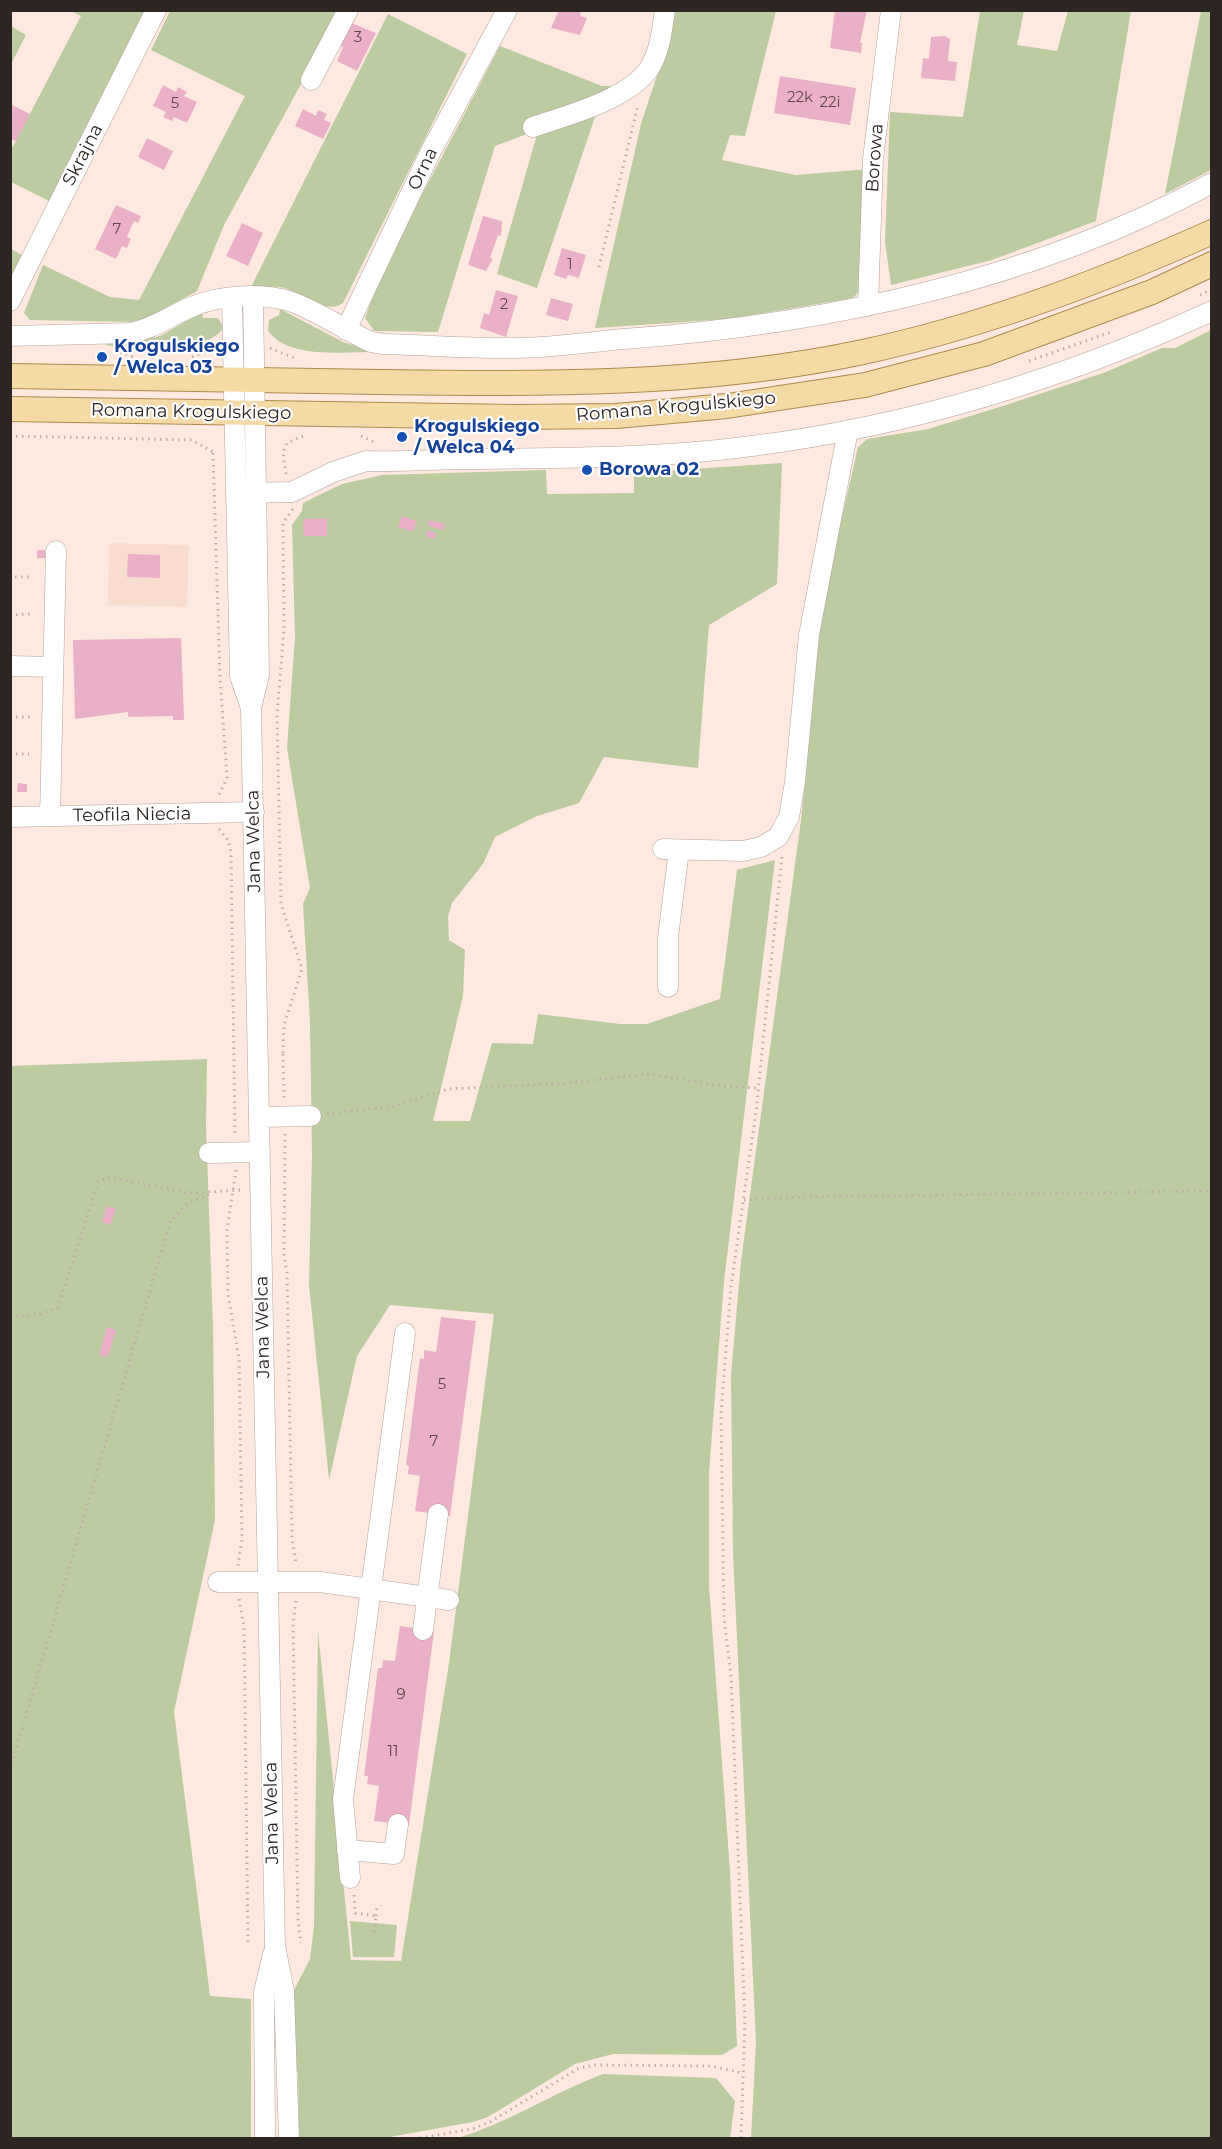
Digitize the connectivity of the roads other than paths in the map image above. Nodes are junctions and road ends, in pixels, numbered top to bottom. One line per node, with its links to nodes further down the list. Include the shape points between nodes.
1 (156, 10): 13 (street, Skrajna)
2 (348, 10): 6 (street)
3 (507, 10): 16 (street, Orna, via 430,153)
4 (665, 10): 7 (street, via 659,43 650,67 639,80 590,108)
5 (891, 10): 14 (street, Borowa, via 873,159)
6 (310, 80)
7 (533, 127)
8 (1212, 183): 14 (street, via 1125,226 1073,246 960,284)
9 (1212, 232): 19 (main road, Romana Krogulskiego, via 1141,264 976,323 863,352 794,364 561,384)
10 (1212, 264): 21 (main road, Romana Krogulskiego, via 1152,292 984,354 865,385 801,396 616,416)
11 (232, 298): 12 (street); 17 (street, via 192,306 143,331); 19 (street, via 234,347)
12 (253, 298): 16 (street, via 291,302); 19 (street, via 255,347)
13 (10, 301)
14 (868, 306): 16 (street, via 725,331 538,348 384,344)
15 (1212, 311): 22 (street, via 1114,353 1022,386)
16 (346, 330)
17 (10, 336)
18 (10, 376): 19 (main road, Romana Krogulskiego)
19 (246, 380): 21 (street)
20 (10, 409): 21 (main road, Romana Krogulskiego)
21 (246, 412): 23 (street, Jana Welca); 24 (street, Jana Welca)
22 (848, 430): 24 (street, via 752,446 623,458 366,461 292,492); 32 (street, via 809,635 789,817 778,837 760,847 743,851 671,850)
23 (237, 493): 24 (street); 28 (street, Jana Welca, via 240,676)
24 (257, 493): 28 (street, Jana Welca, via 259,675)
25 (56, 550): 27 (street)
26 (10, 666): 27 (street)
27 (53, 667): 30 (street)
28 (251, 708): 29 (street, Jana Welca)
29 (254, 812): 30 (street, Teofila Niecia); 33 (street, Jana Welca)
30 (50, 816): 31 (street, Teofila Niecia)
31 (10, 818)
32 (668, 987)
33 (260, 1116): 34 (street); 35 (street, Jana Welca)
34 (311, 1116)
35 (260, 1152): 36 (street); 39 (street, Jana Welca)
36 (209, 1153)
37 (405, 1333): 41 (street)
38 (438, 1514): 42 (street)
39 (267, 1580): 40 (street); 41 (street); 48 (street, Jana Welca)
40 (227, 1582)
41 (371, 1589): 42 (street); 46 (street, via 343,1799)
42 (428, 1597): 43 (street); 44 (street)
43 (449, 1600)
44 (423, 1630)
45 (398, 1824): 46 (street, via 394,1854)
46 (347, 1850): 47 (street)
47 (352, 1885)
48 (275, 1946): 49 (street, Jana Welca, via 264,1992); 50 (street, Jana Welca, via 284,1991)
49 (265, 2139)
50 (289, 2139)

